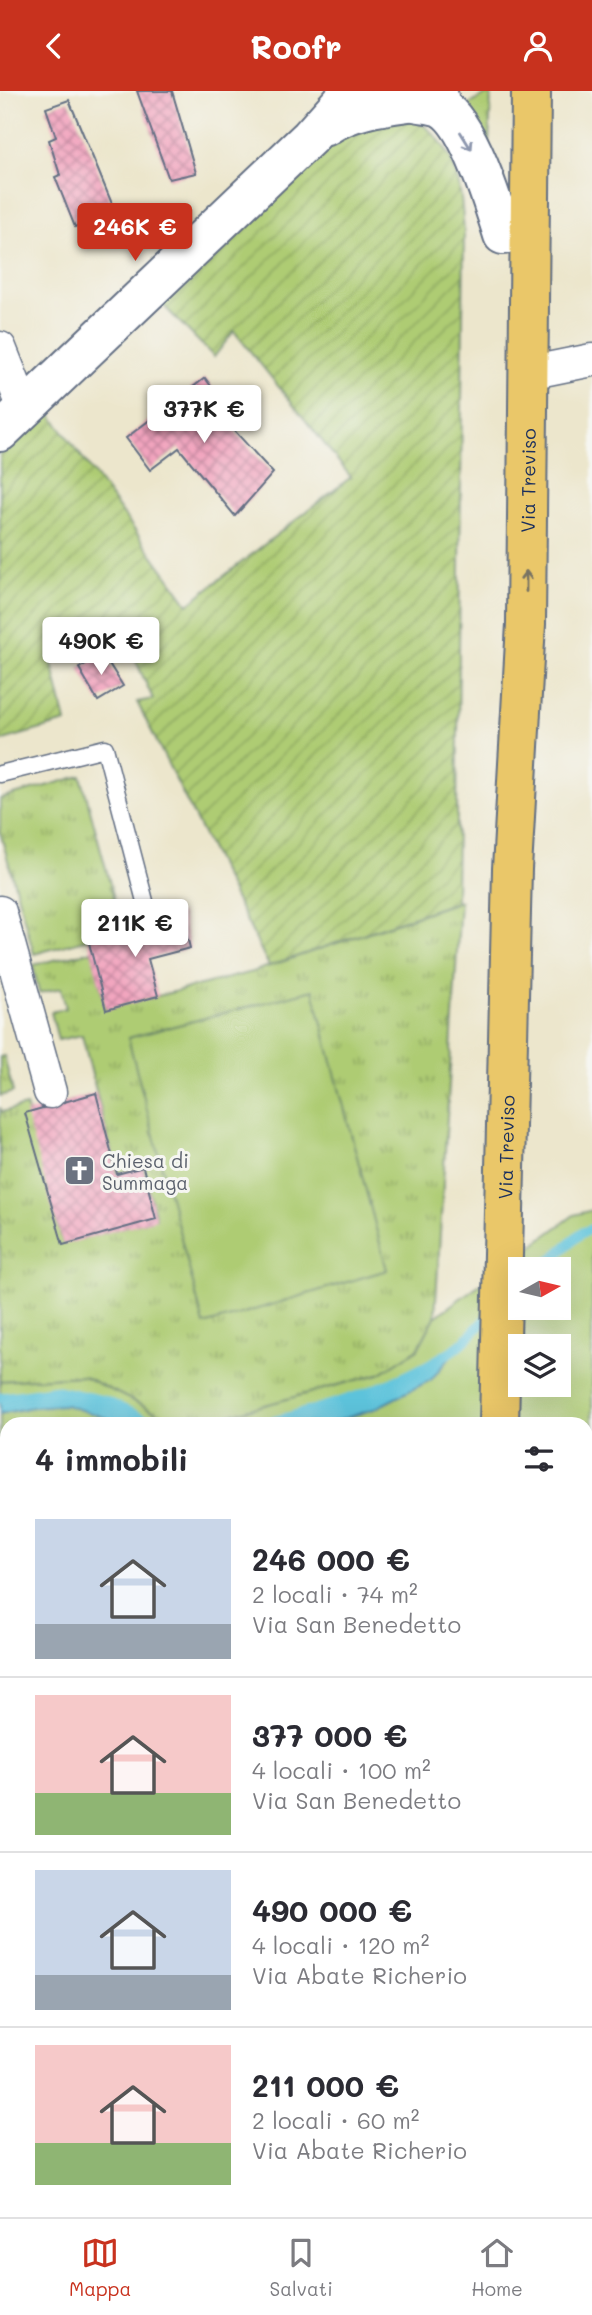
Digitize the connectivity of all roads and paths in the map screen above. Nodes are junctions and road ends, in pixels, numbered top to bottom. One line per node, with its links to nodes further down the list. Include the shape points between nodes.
1 (351, 91): 7 (street)
2 (459, 91): 6 (street)
3 (504, 91): 8 (main road, Via Treviso)
4 (511, 91): 9 (street, via 517,112 519,280)
5 (531, 91): 9 (main road, Via Treviso)
6 (415, 102): 7 (street, via 343,115); 8 (street, one-way to 8, via 443,109 468,141)
7 (310, 137): 13 (street)
8 (503, 235): 15 (main road, Via Treviso, via 500,472)
9 (528, 307): 12 (main road, Via Treviso)
10 (0, 348): 13 (street)
11 (592, 360): 12 (street)
12 (528, 373): 15 (main road, Via Treviso, one-way to 12, via 526,624)
13 (13, 422)
14 (0, 774): 16 (lane, via 105,748)
15 (512, 869): 19 (main road, Via Treviso)
16 (147, 909)
17 (0, 912): 18 (street)
18 (50, 1092)
19 (499, 1417)

